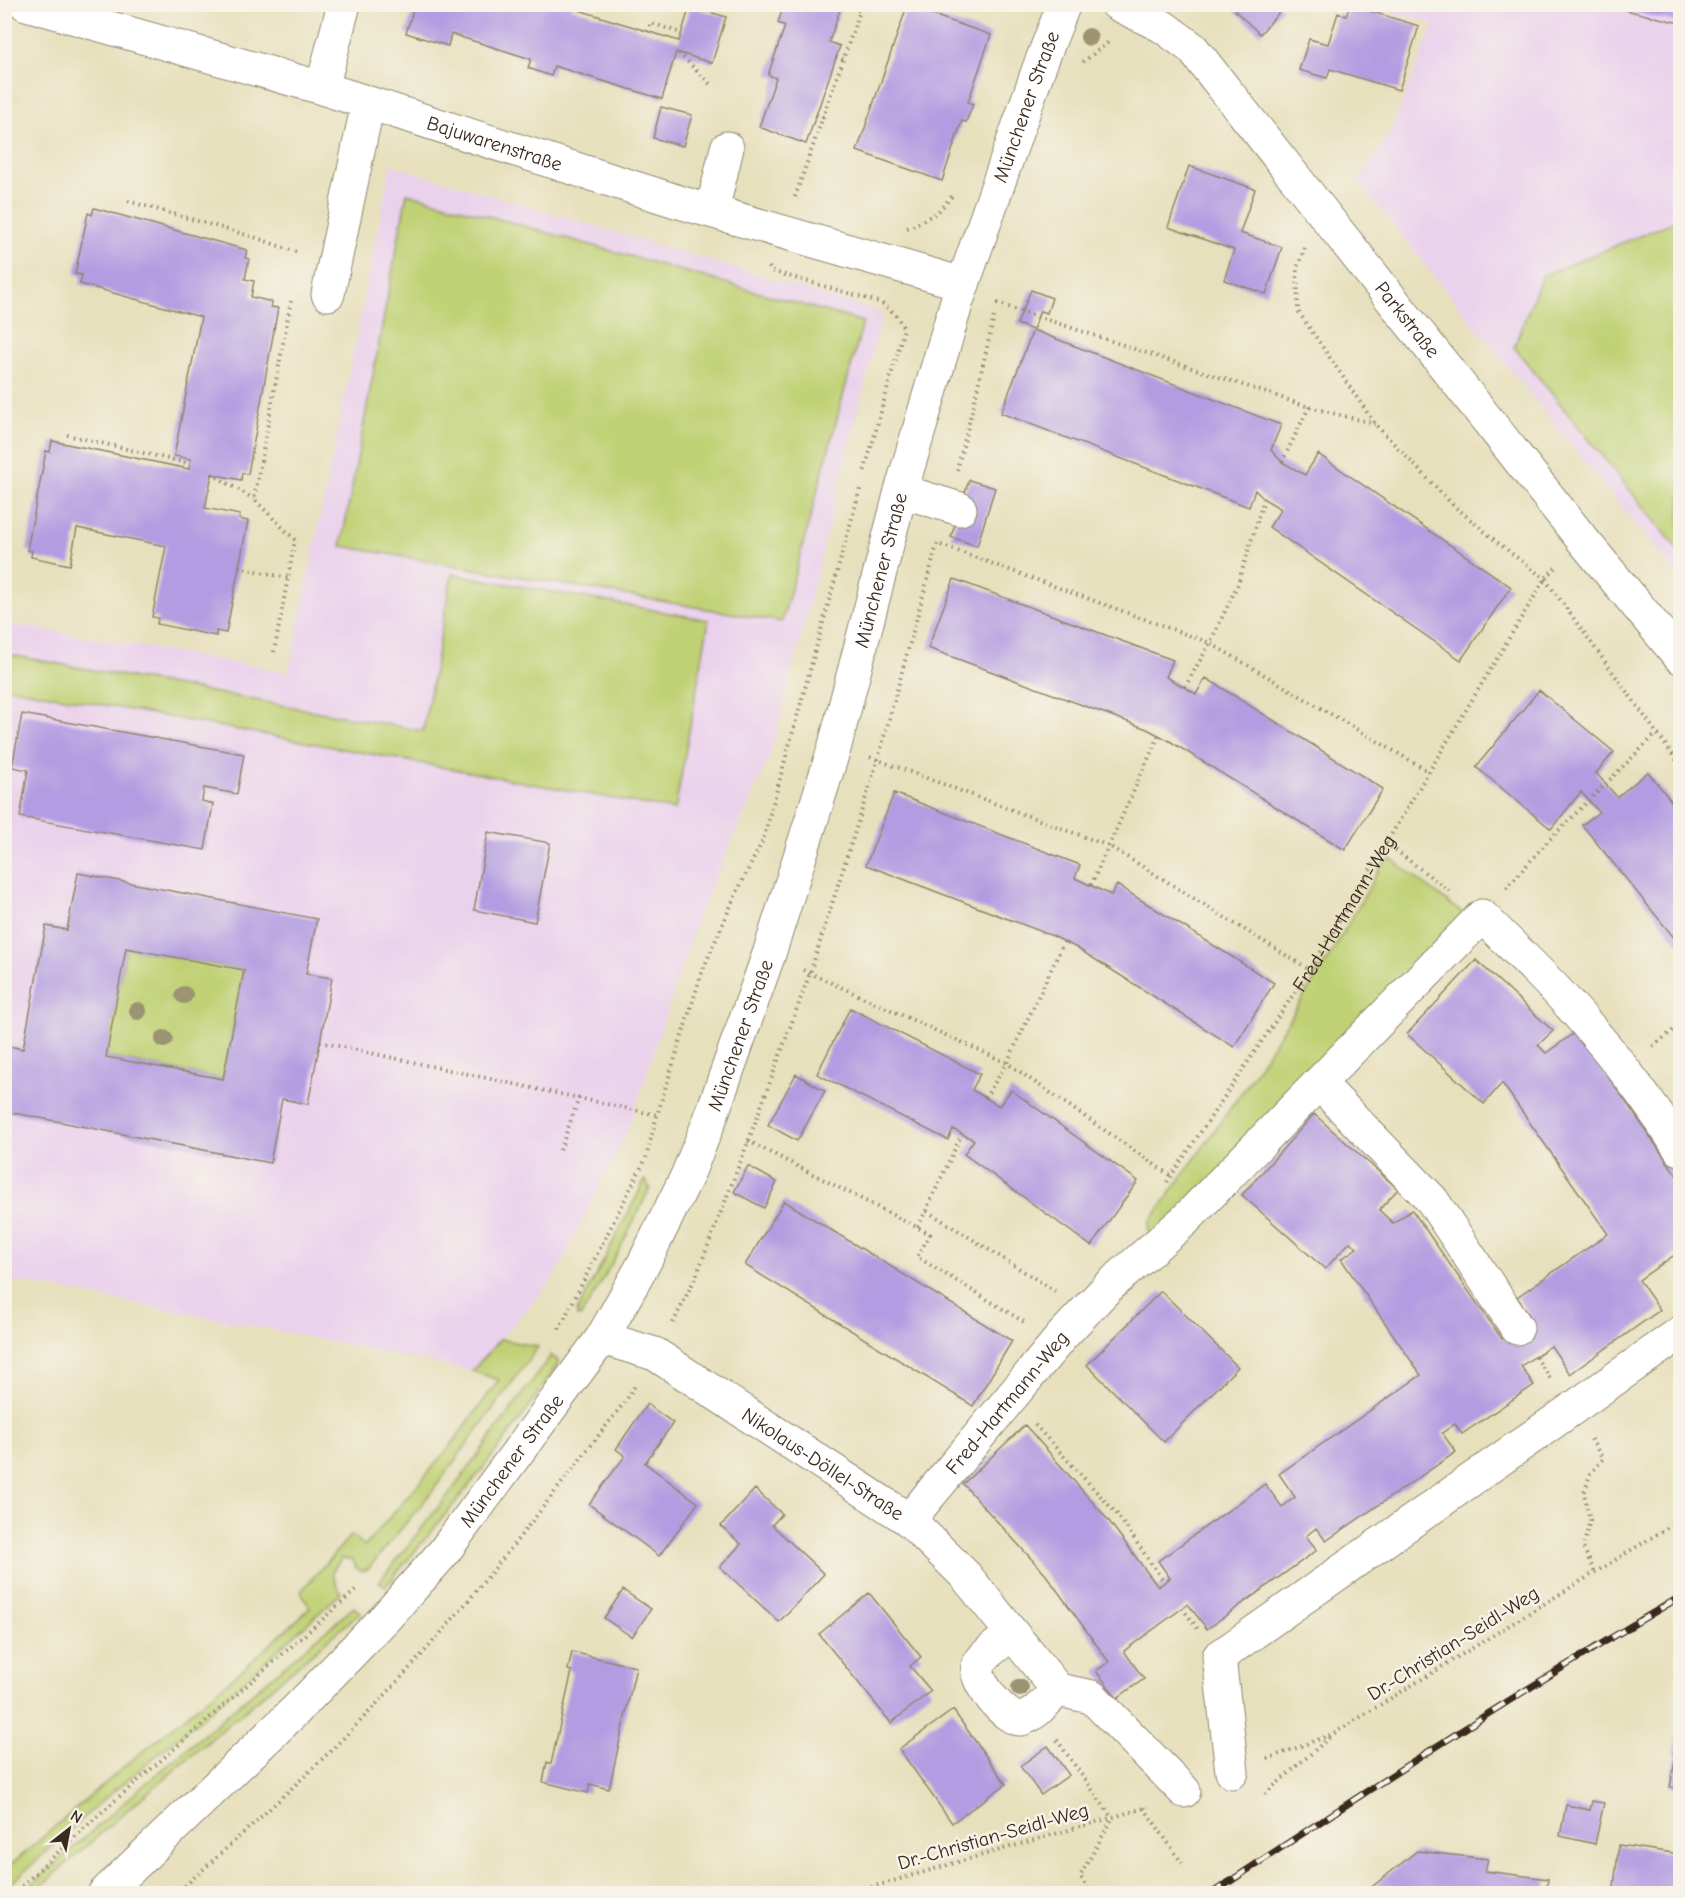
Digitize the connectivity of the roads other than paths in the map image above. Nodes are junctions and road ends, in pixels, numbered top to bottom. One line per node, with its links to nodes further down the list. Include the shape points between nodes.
1 (26, 4): 5 (street, Bajuwarenstraße)
2 (344, 4): 5 (street)
3 (1064, 4): 9 (street, Münchener Straße)
4 (1117, 4): 13 (street, Parkstraße, via 1192,48 1582,540)
5 (322, 88): 6 (street, Bajuwarenstraße)
6 (368, 103): 8 (street, Bajuwarenstraße); 10 (street)
7 (727, 148): 8 (street)
8 (712, 211): 9 (street, Bajuwarenstraße)
9 (963, 284): 11 (street, Münchener Straße)
10 (328, 294)
11 (902, 491): 12 (street); 18 (street, Münchener Straße, via 834,749 770,954 687,1176)
12 (960, 509)
13 (1680, 657)
14 (1319, 1083): 15 (street, Fred-Hartmann-Weg, via 1482,916 1572,1009 1630,1078); 16 (street, via 1432,1200); 19 (street, Fred-Hartmann-Weg, via 1184,1221 1086,1310)
15 (1680, 1149)
16 (1517, 1328)
17 (1680, 1333): 22 (street, via 1219,1657)
18 (602, 1338): 19 (street, Nikolaus-Döllel-Straße, via 655,1354); 24 (street, Münchener Straße, via 443,1553 387,1616 271,1734)
19 (909, 1520): 20 (street, Nikolaus-Döllel-Straße, via 964,1575)
20 (1012, 1634): 21 (street, Nikolaus-Döllel-Straße); 21 (street, via 981,1661 978,1678 1011,1718 1024,1718)
21 (1046, 1700): 23 (street, via 1092,1697)
22 (1232, 1772)
23 (1184, 1791)
24 (104, 1893)

